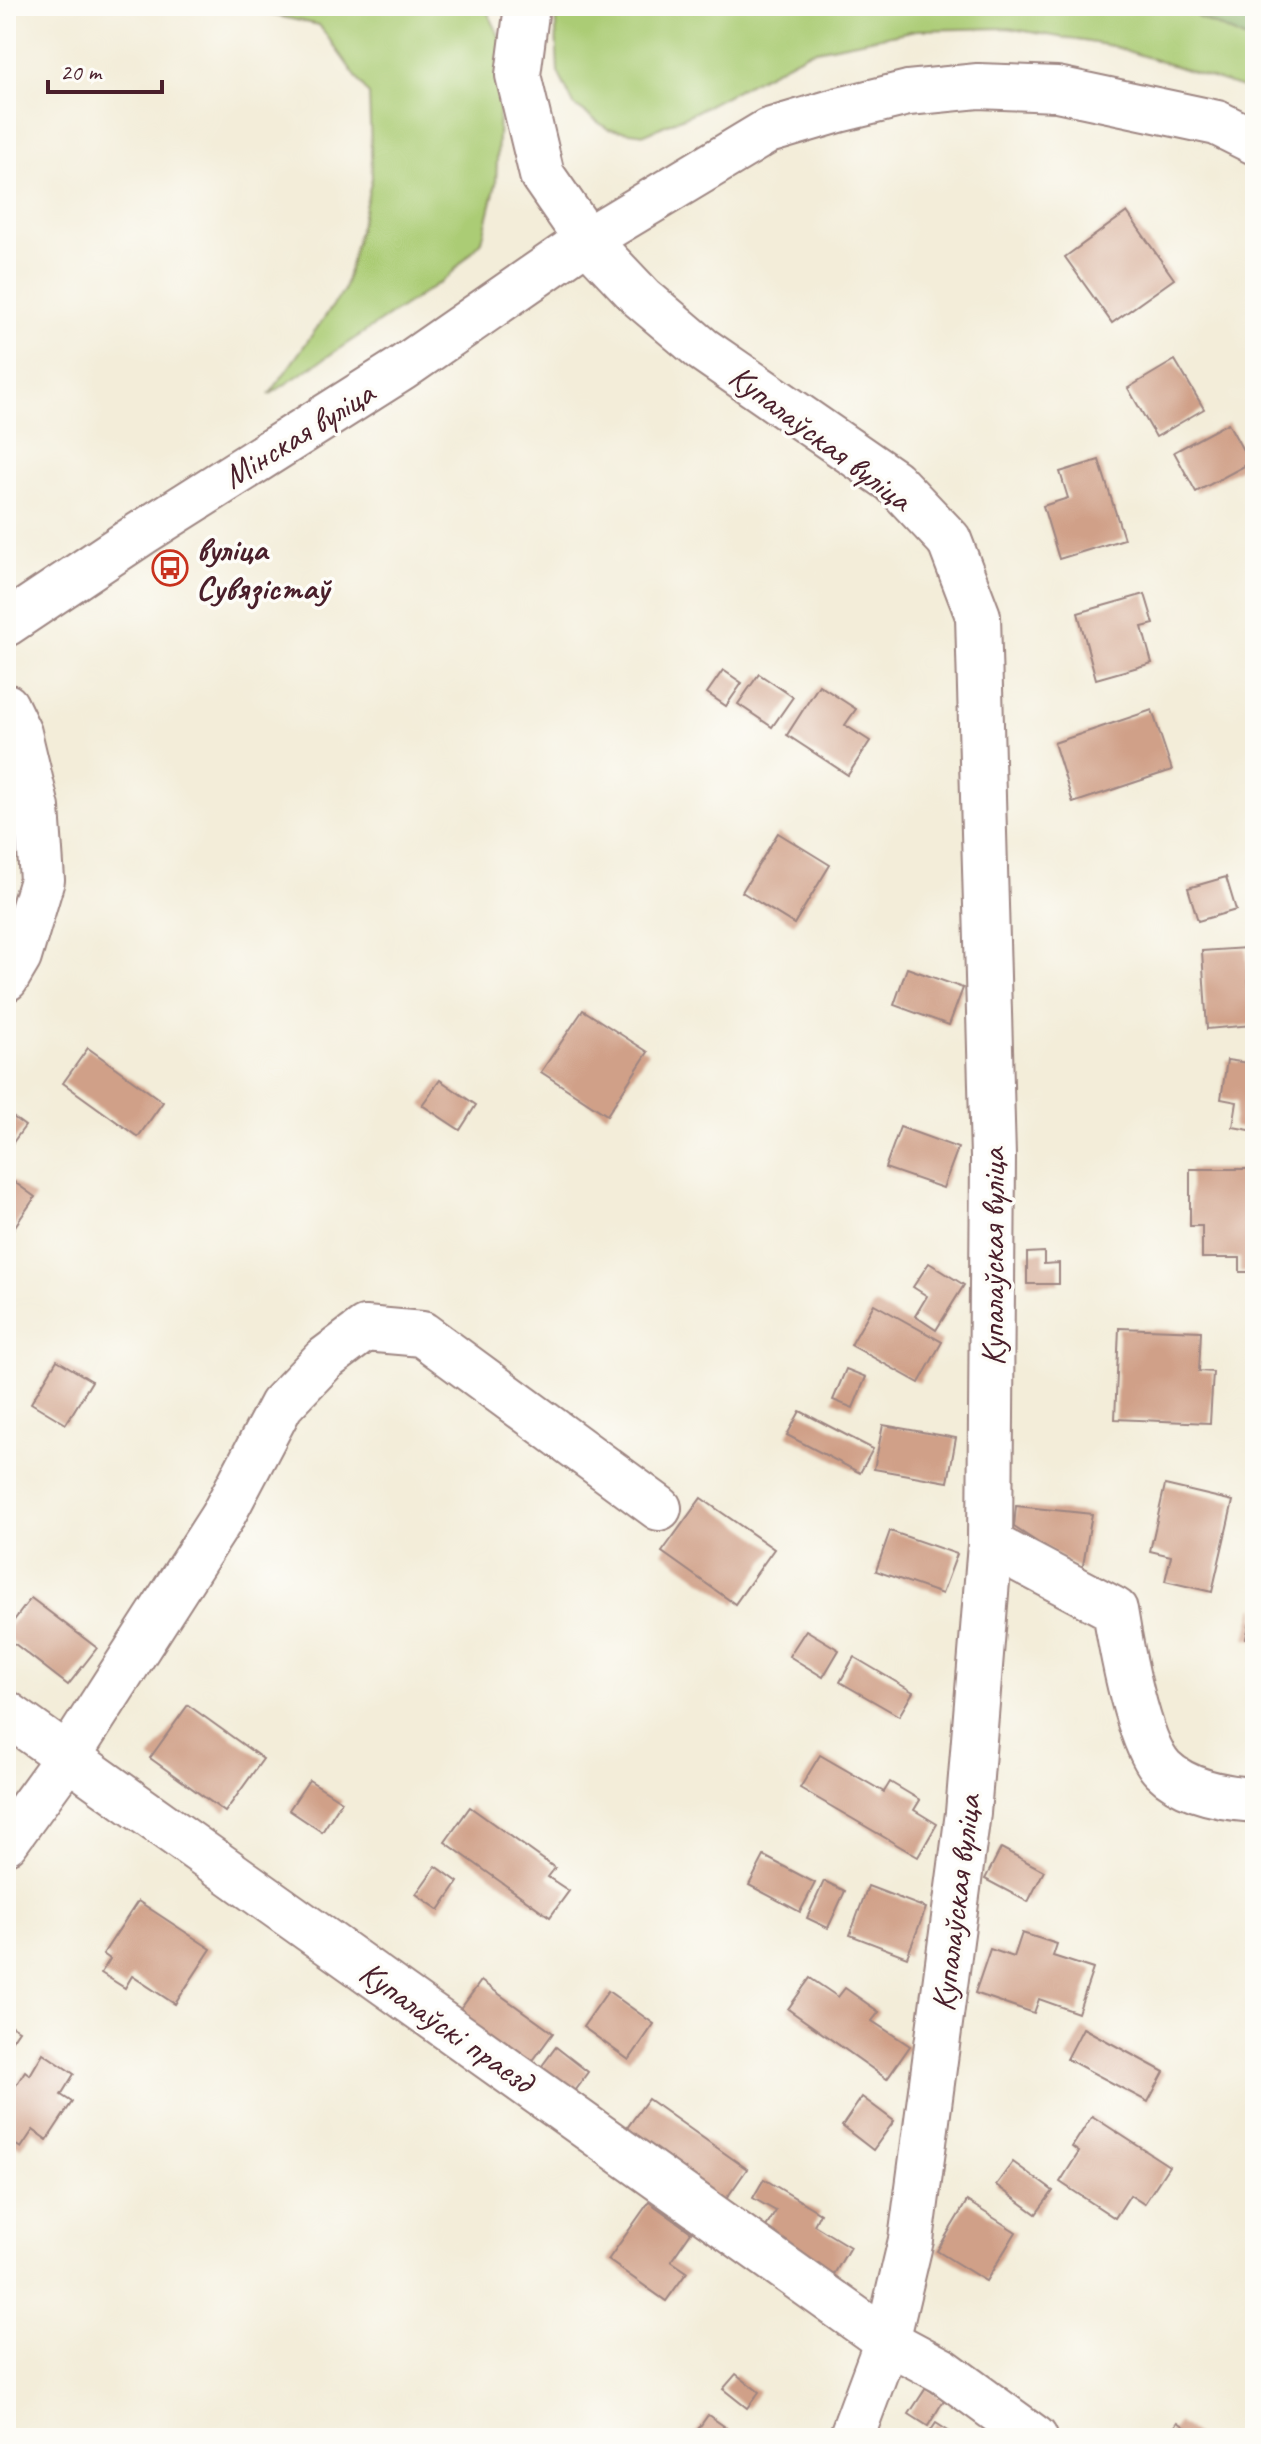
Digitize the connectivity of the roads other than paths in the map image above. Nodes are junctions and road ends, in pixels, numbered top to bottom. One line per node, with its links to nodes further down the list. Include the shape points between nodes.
1 (527, 6): 3 (street, via 518,75 542,175)
2 (1255, 142): 3 (street, Мінская вуліца, via 1217,123 1057,89 978,86 908,93 768,131)
3 (587, 240): 4 (street, Мінская вуліца, via 401,369); 8 (street, Купалаўская вуліца, via 642,298 702,349 893,481 949,540 978,616 993,1157)
4 (6, 624)
5 (6, 706): 6 (street, via 19,733 37,808 42,880 19,957)
6 (6, 979)
7 (659, 1508): 10 (street, via 422,1334 365,1329 325,1359 281,1405 222,1517)
8 (990, 1544): 11 (street, via 1115,1610 1123,1661 1150,1753 1164,1771 1225,1798); 13 (street, Купалаўская вуліца, via 966,1829 911,2240)
9 (6, 1713): 10 (street, Купалаўскі праезд)
10 (67, 1758): 12 (street); 13 (street, Купалаўскі праезд)
11 (1255, 1800)
12 (6, 1842)
13 (887, 2341): 14 (street, Купалаўская вуліца); 15 (street, Купалаўскі праезд, via 943,2371)
14 (851, 2438)
15 (1035, 2438)

